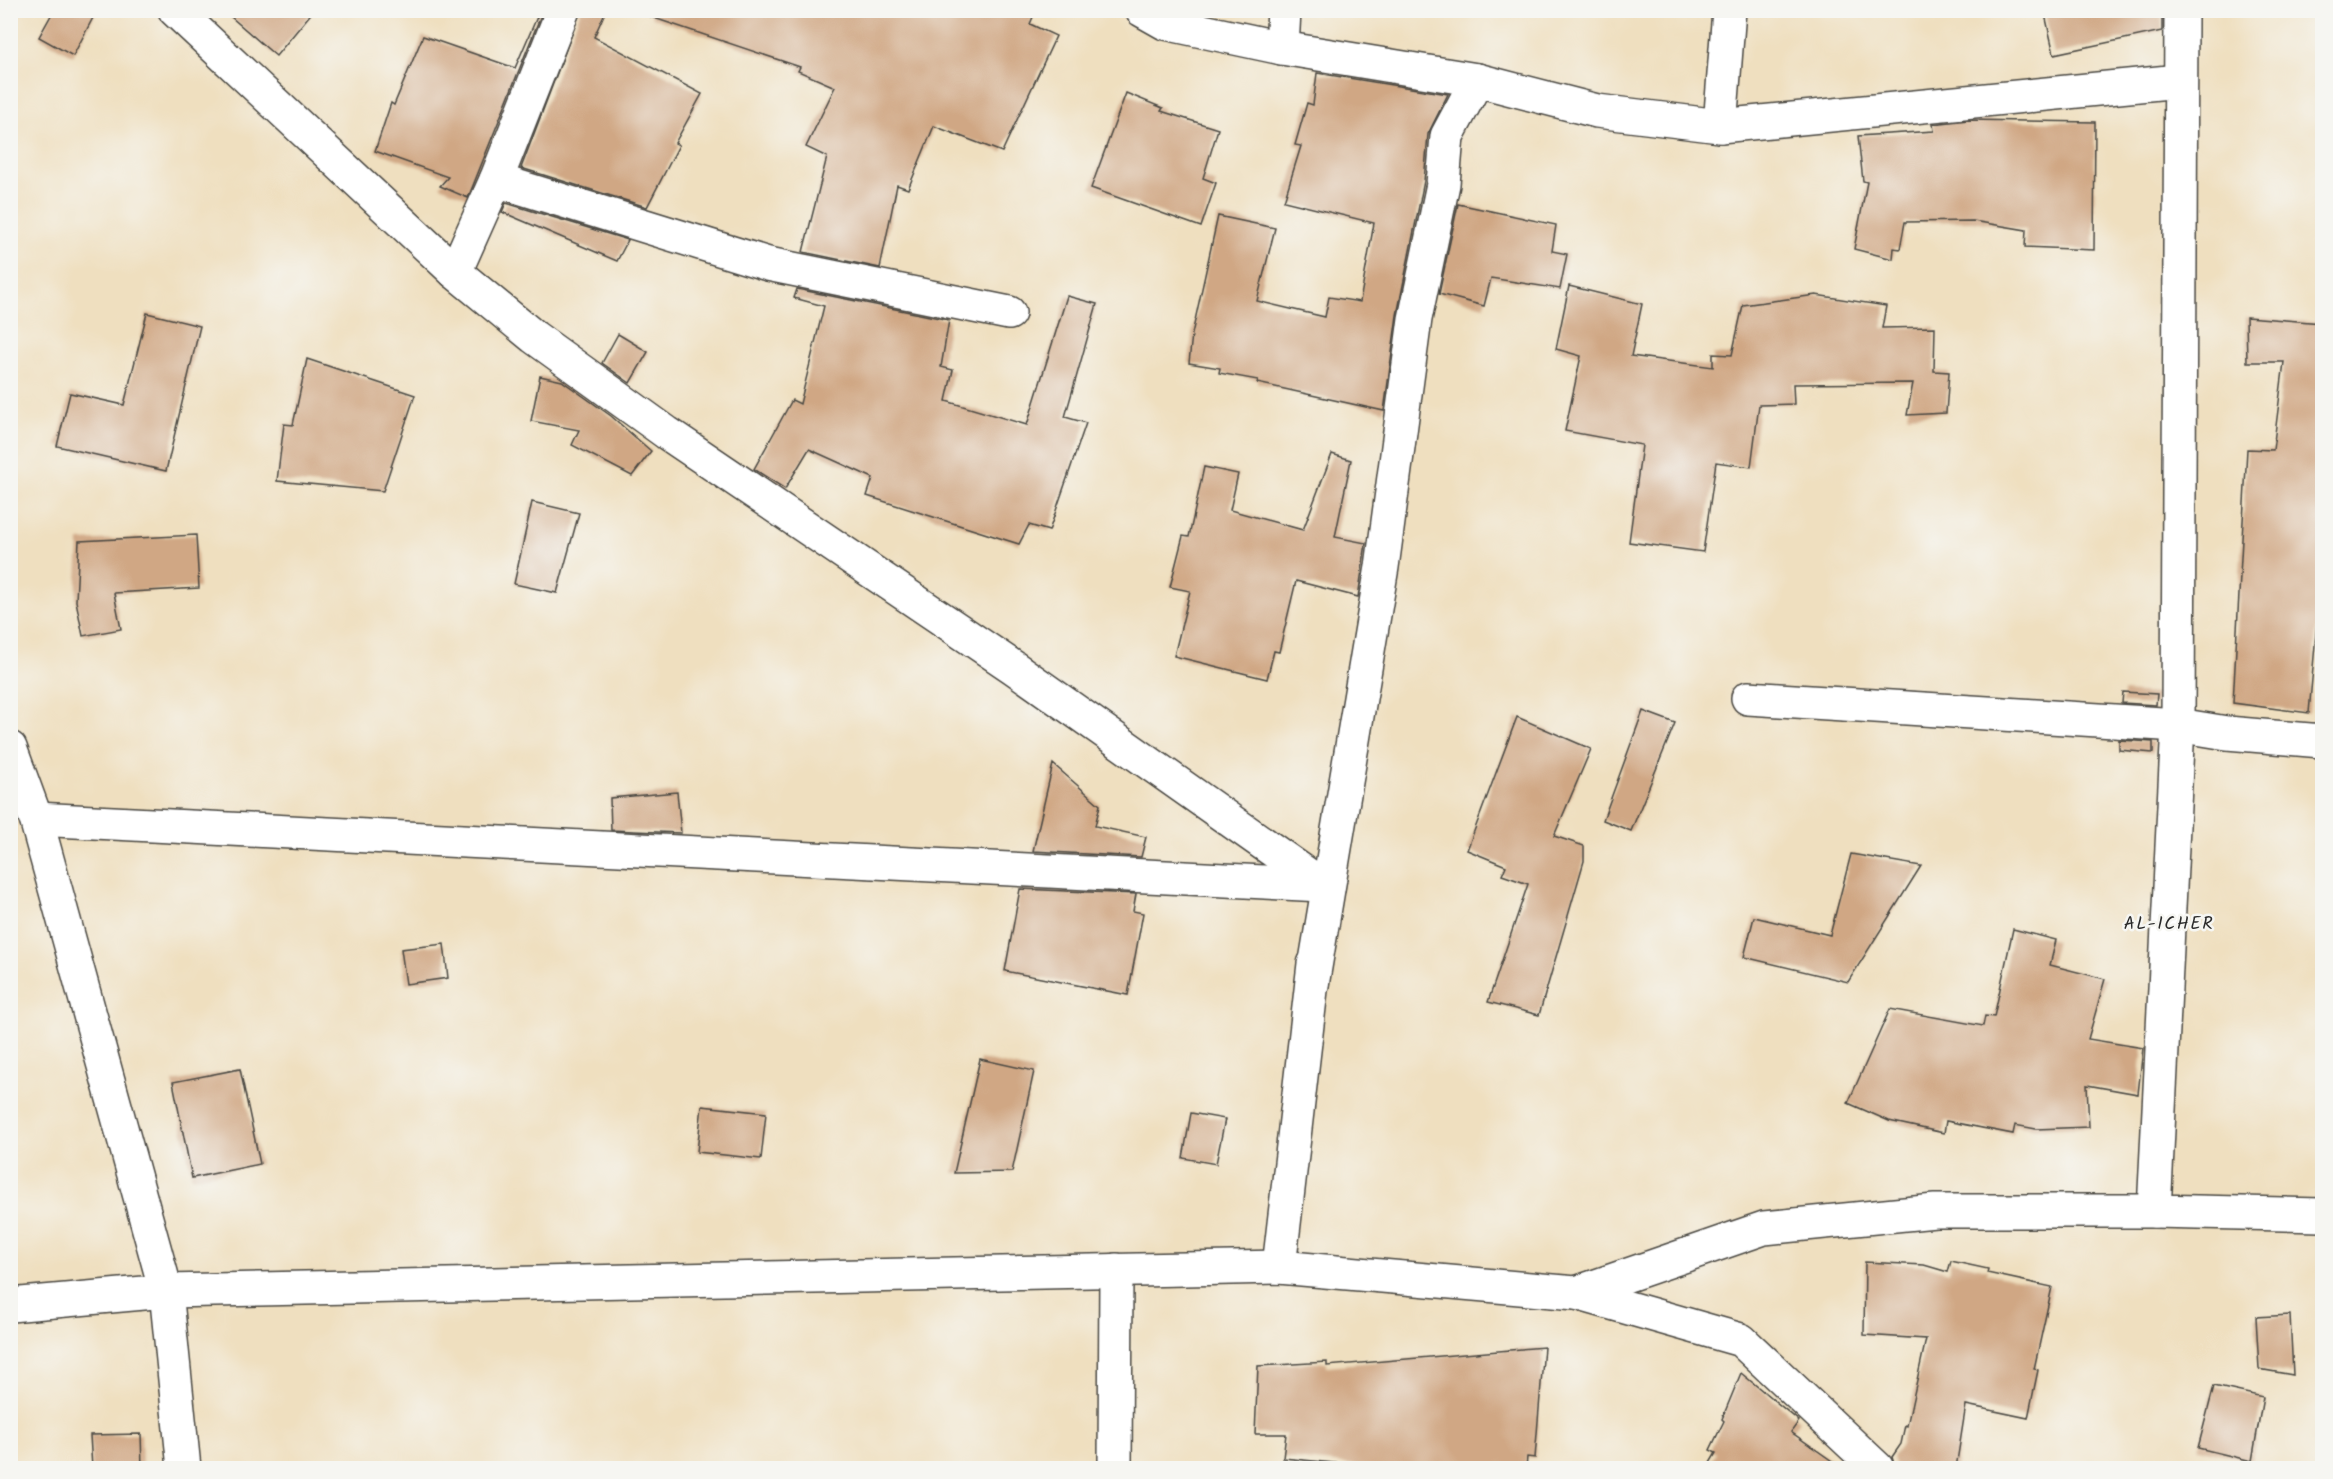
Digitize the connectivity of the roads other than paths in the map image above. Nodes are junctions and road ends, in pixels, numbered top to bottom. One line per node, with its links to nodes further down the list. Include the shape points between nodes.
1 (175, 10): 12 (street)
2 (563, 10): 11 (street)
3 (1142, 10): 7 (street, via 1165,22)
4 (1284, 10): 7 (street)
5 (1729, 10): 10 (street)
6 (2181, 10): 9 (street)
7 (1282, 48): 8 (street)
8 (1477, 80): 10 (street, via 1597,111); 20 (street, via 1447,136 1443,184 1415,319 1382,567)
9 (2179, 81): 10 (street); 15 (street)
10 (1719, 126)
11 (496, 180): 12 (street); 13 (street, via 768,264)
12 (454, 272): 19 (street, via 534,337 667,433 1013,667)
13 (1009, 313)
14 (1748, 698): 15 (street)
15 (2178, 725): 16 (street); 21 (street)
16 (2322, 741)
17 (10, 748): 18 (street)
18 (36, 819): 19 (street); 25 (street)
19 (1322, 885): 20 (street)
20 (1312, 984): 23 (street)
21 (2154, 1212): 22 (street); 26 (street, via 1935,1211 1764,1228)
22 (2322, 1215)
23 (1279, 1267): 24 (street); 26 (street)
24 (1116, 1270): 25 (street); 29 (street)
25 (166, 1291): 27 (street); 28 (street)
26 (1576, 1293): 30 (street, via 1741,1340)
27 (10, 1305)
28 (184, 1468)
29 (1115, 1468)
30 (1877, 1468)

